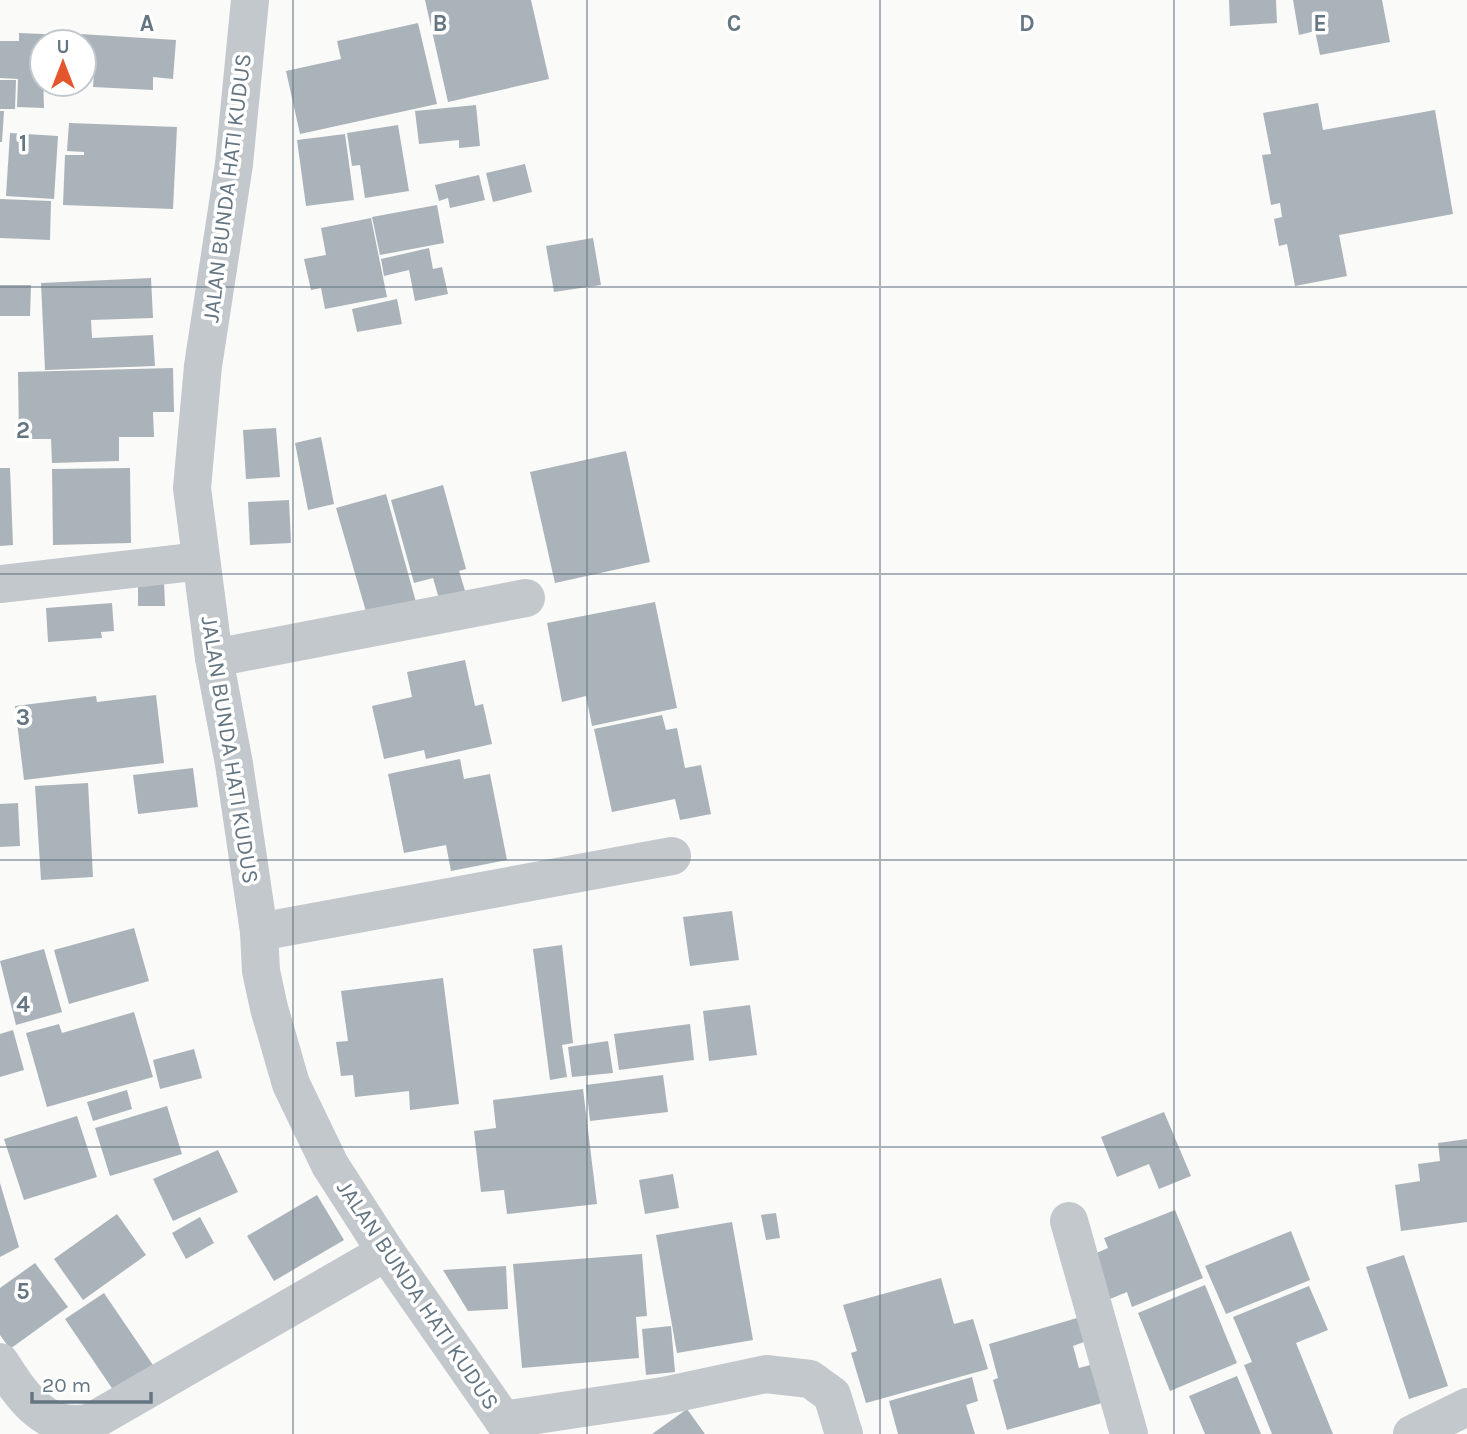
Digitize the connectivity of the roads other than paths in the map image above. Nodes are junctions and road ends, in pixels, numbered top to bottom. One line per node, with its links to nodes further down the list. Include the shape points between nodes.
1 (250, 0): 2 (street, JALAN BUNDA HATI KUDUS, via 192,488)
2 (201, 561): 3 (street); 5 (street, JALAN BUNDA HATI KUDUS)
3 (0, 584)
4 (526, 598): 5 (street)
5 (214, 657): 7 (street, JALAN BUNDA HATI KUDUS)
6 (672, 856): 7 (street)
7 (259, 932): 9 (street, JALAN BUNDA HATI KUDUS, via 261,971 291,1084 330,1165)
8 (1069, 1221): 14 (street)
9 (386, 1252): 10 (street, via 75,1427 47,1418 26,1402); 12 (street, JALAN BUNDA HATI KUDUS)
10 (0, 1362)
11 (1467, 1407): 15 (street)
12 (508, 1427): 13 (street, via 766,1374 810,1379 832,1395)
13 (844, 1434)
14 (1129, 1434)
15 (1412, 1434)

